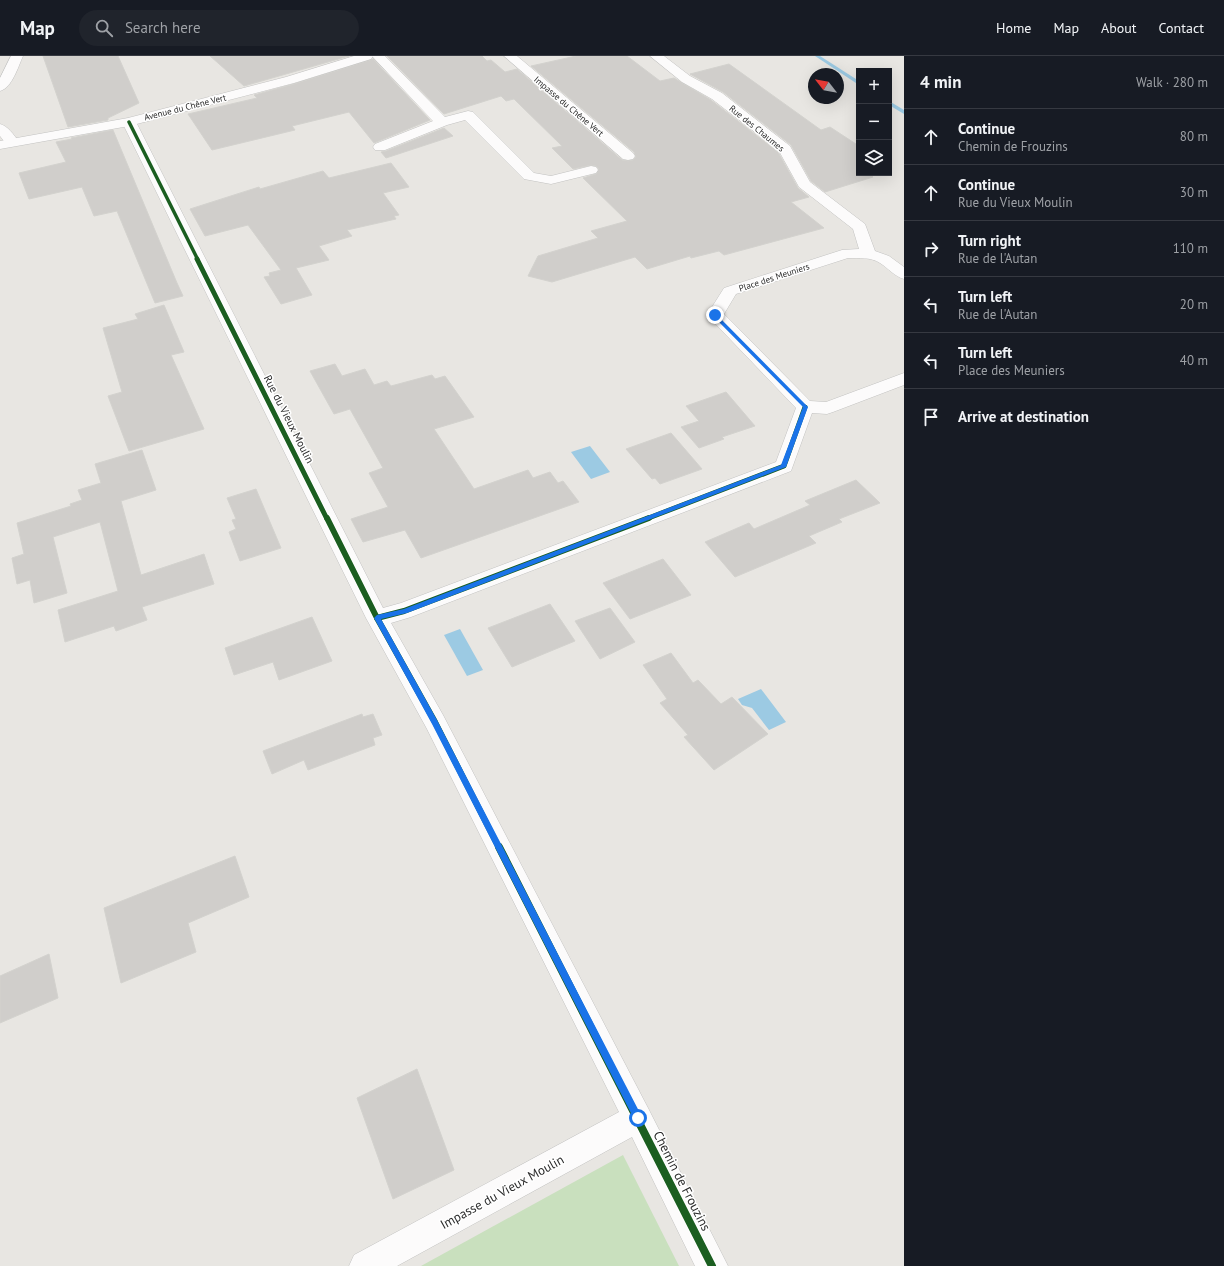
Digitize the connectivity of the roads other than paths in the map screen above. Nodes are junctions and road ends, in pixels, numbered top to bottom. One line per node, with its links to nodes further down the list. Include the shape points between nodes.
1 (17, 56): 6 (street)
2 (367, 56): 7 (street, Avenue du Chêne Vert, via 290,80)
3 (378, 56): 8 (street)
4 (510, 56): 12 (street, Impasse du Chêne Vert)
5 (656, 56): 14 (street, Rue des Chaumes, via 686,79 717,96 785,149 804,184 860,227)
6 (0, 87)
7 (129, 122): 10 (street, Avenue du Chêne Vert); 18 (street, Rue du Vieux Moulin)
8 (442, 122): 11 (street); 13 (street, via 468,115 529,176 551,180)
9 (0, 128): 10 (street)
10 (6, 143)
11 (380, 147)
12 (628, 156)
13 (591, 170)
14 (868, 254): 15 (street, Place des Meuniers, via 884,259); 17 (street, Place des Meuniers, via 847,254 730,291 715,315)
15 (904, 274)
16 (904, 379): 17 (street, via 828,408)
17 (805, 407): 18 (street, via 784,466 404,611)
18 (377, 618): 19 (street, Rue du Vieux Moulin)
19 (435, 722): 20 (street, Chemin de Frouzins)
20 (638, 1118): 21 (street, Impasse du Vieux Moulin); 22 (street, Chemin de Frouzins)
21 (365, 1266)
22 (712, 1266)

